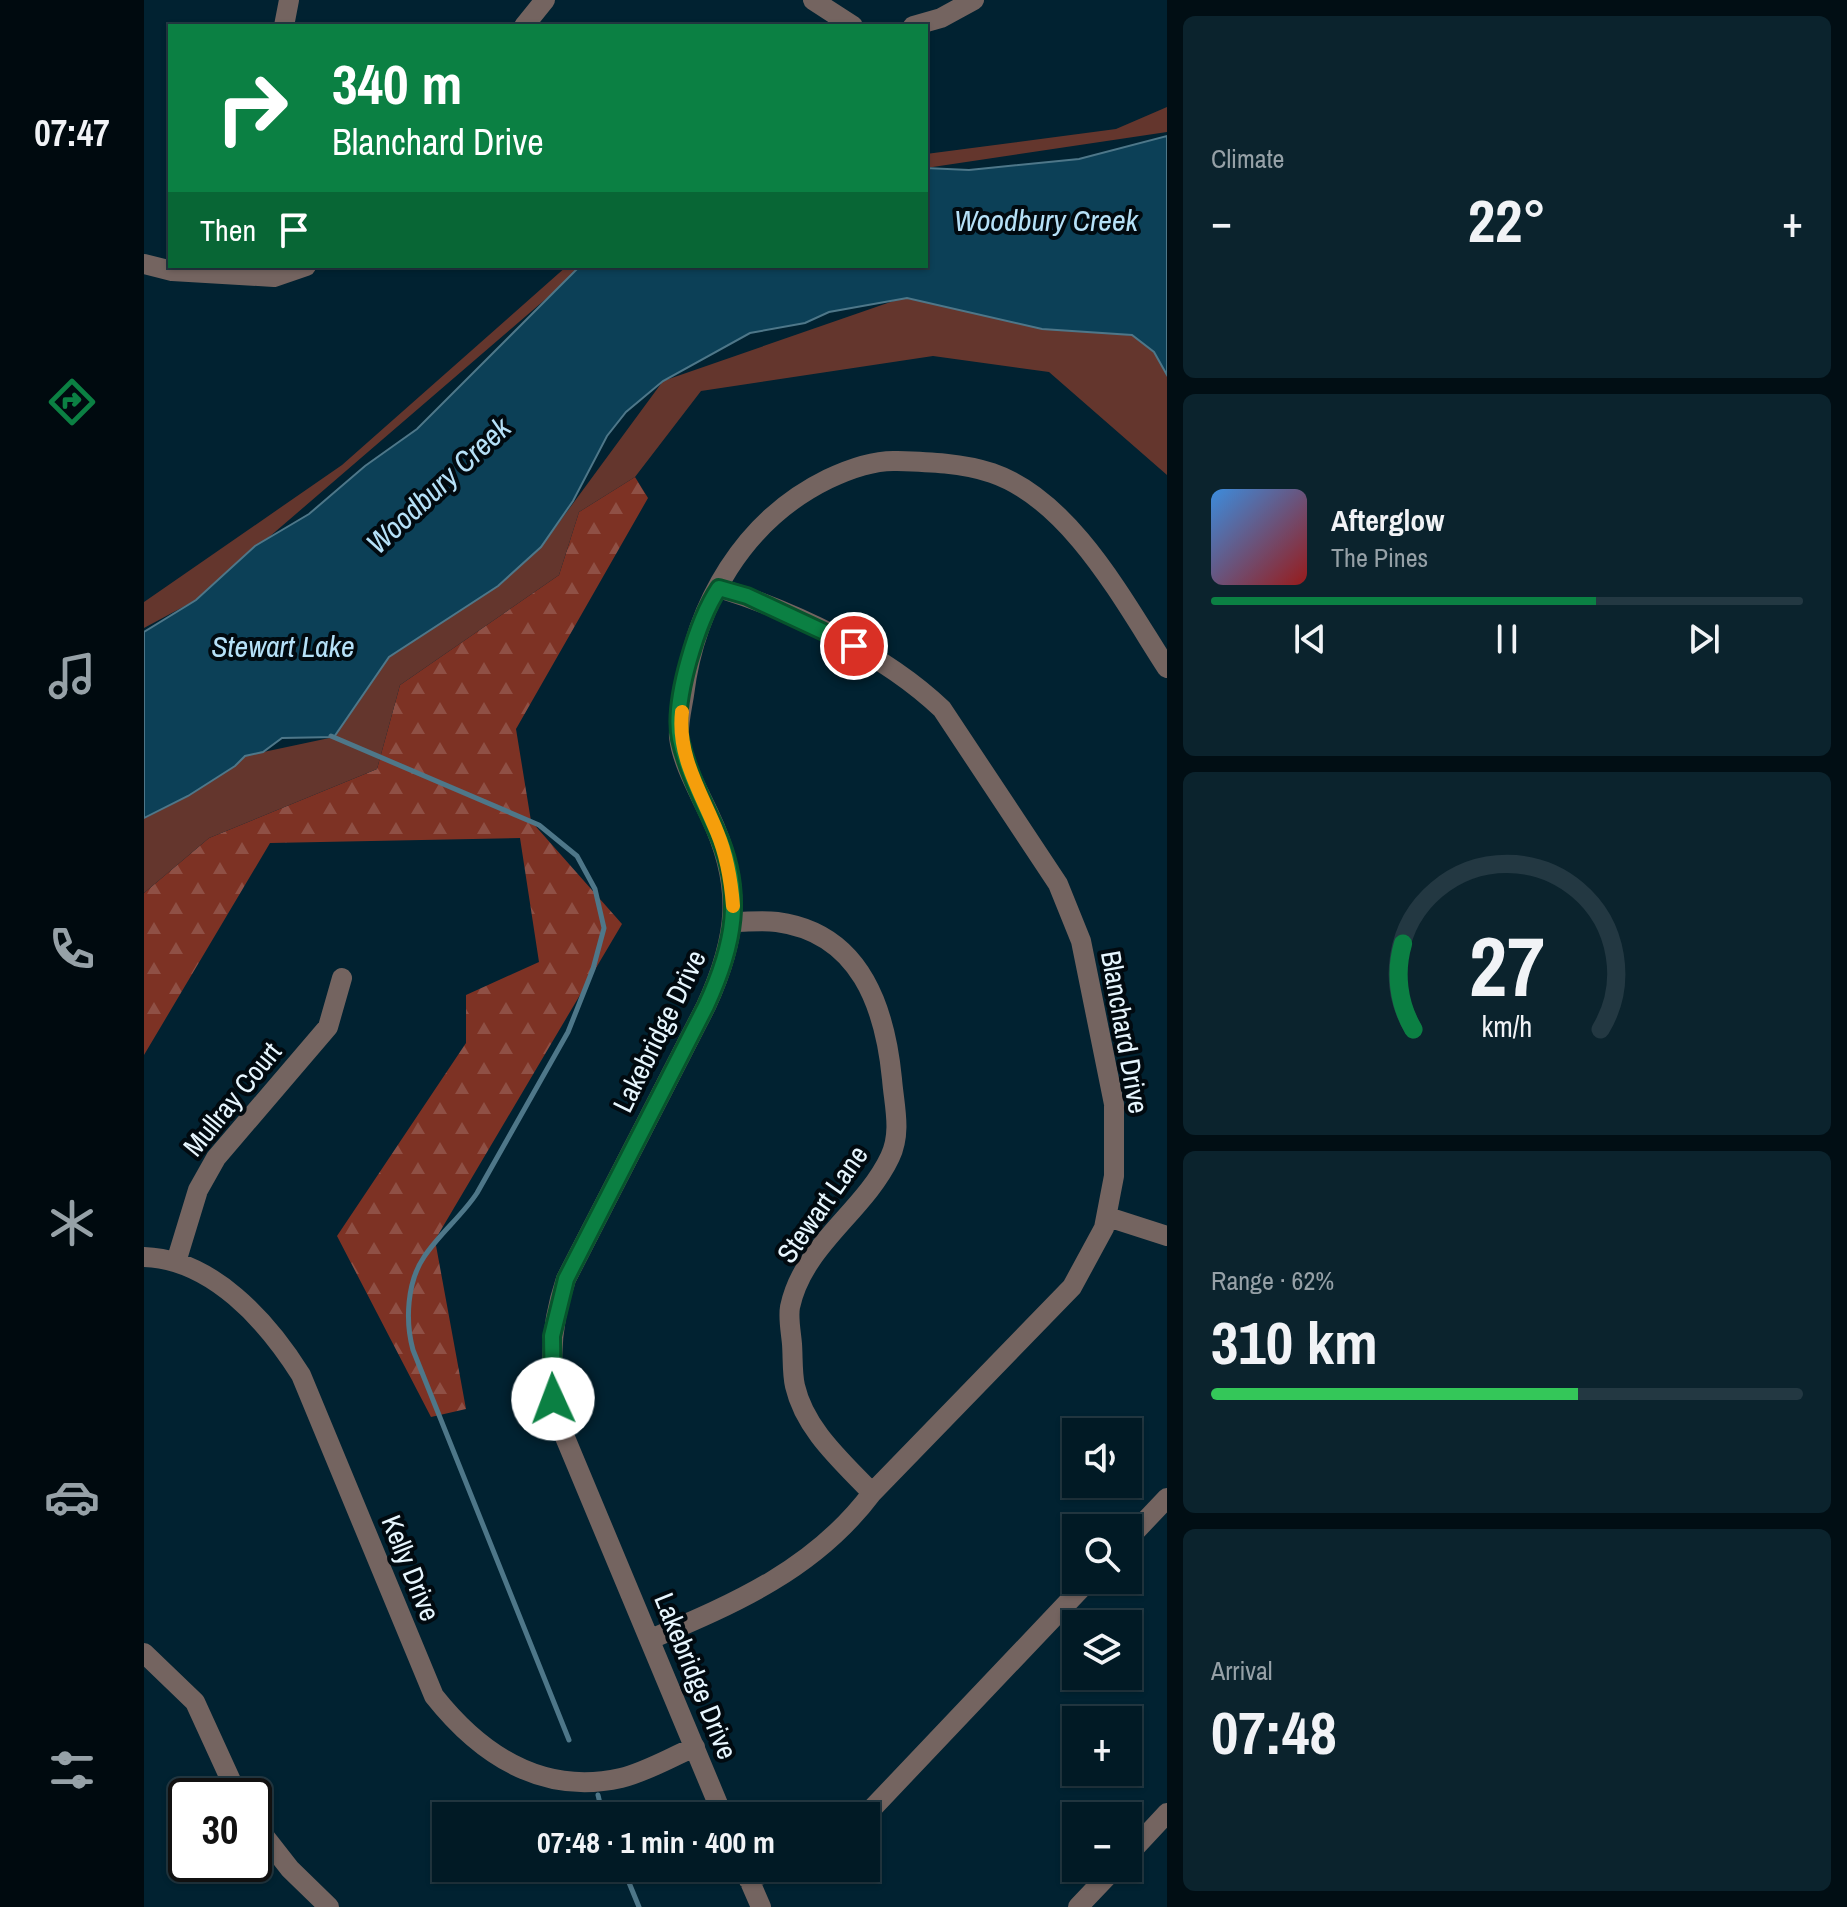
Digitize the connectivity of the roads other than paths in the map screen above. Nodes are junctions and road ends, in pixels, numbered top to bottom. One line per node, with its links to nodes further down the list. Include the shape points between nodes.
1 (289, 0): 5 (street)
2 (545, 0): 6 (street)
3 (813, 0): 7 (street)
4 (974, 0): 8 (street)
5 (284, 24)
6 (526, 24)
7 (850, 24)
8 (920, 24)
9 (144, 264): 11 (street, via 172,271)
10 (300, 268): 11 (street, via 274,277)
11 (221, 270)
12 (719, 588): 13 (street, Lakebridge Drive, via 740,549 767,518 803,491 841,473 884,461 976,468 997,474 1033,497 1089,549); 14 (street, Lakebridge Drive, via 699,626 687,667 679,737 730,872); 16 (street, Blanchard Drive, via 877,657 918,686 942,709 1058,884 1081,941 1114,1104)
13 (1167, 668)
14 (734, 922): 20 (street, Stewart Lane, via 778,922 814,935 848,957 870,985 885,1023 898,1131 891,1154 860,1201 819,1247 789,1309 794,1385 806,1417); 24 (street, Lakebridge Drive, via 725,966 566,1279 552,1336 553,1399 564,1435)
15 (342, 978): 19 (street, Mullray Court, via 328,1027 216,1158 194,1201)
16 (1108, 1217): 17 (street); 20 (street, Blanchard Drive, via 1072,1287)
17 (1167, 1236)
18 (144, 1257): 19 (street, Kelly Drive)
19 (176, 1262): 26 (street, Kelly Drive, via 223,1287 255,1315 279,1339 301,1375 434,1696 462,1731 514,1767 579,1780 620,1778)
20 (872, 1493): 24 (street, Blanchard Drive, via 852,1521 776,1581)
21 (1167, 1498): 22 (street)
22 (1142, 1524)
23 (1076, 1594): 29 (street)
24 (651, 1639): 26 (street, Lakebridge Drive)
25 (144, 1653): 27 (street, via 195,1702)
26 (695, 1747): 28 (street, Lakebridge Drive)
27 (230, 1778)
28 (717, 1802)
29 (878, 1802)
30 (1167, 1813): 31 (street)
31 (1142, 1840)
32 (272, 1846): 35 (street)
33 (750, 1882): 36 (street)
34 (1102, 1882): 37 (street)
35 (329, 1907)
36 (761, 1907)
37 (1078, 1907)

